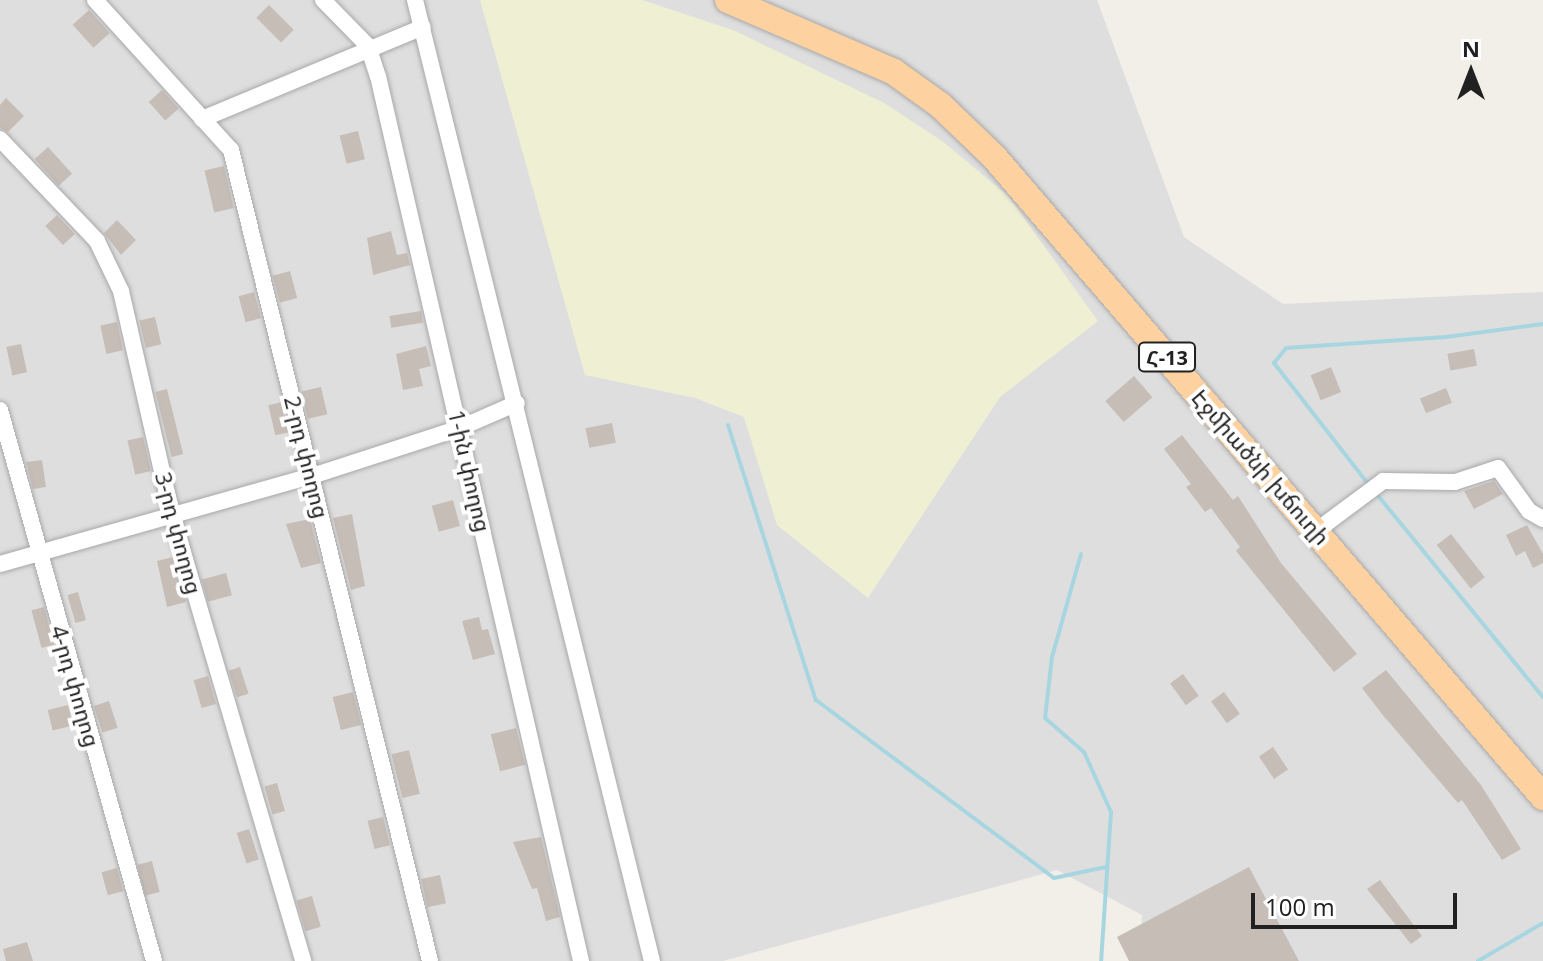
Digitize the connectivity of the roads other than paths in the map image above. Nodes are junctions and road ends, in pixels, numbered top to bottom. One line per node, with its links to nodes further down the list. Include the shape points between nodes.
1 (95, 0): 7 (street, 2-րդ փողոց)
2 (323, 0): 6 (street)
3 (415, 0): 5 (street)
4 (728, 0): 15 (main road, Էջմիածնի խճուղի / Հ-13, via 866,57 940,105 1013,177)
5 (423, 27): 6 (street); 9 (street)
6 (368, 46): 7 (street); 11 (street, 1-ին փողոց)
7 (202, 119): 12 (street, 2-րդ փողոց, via 231,150)
8 (0, 139): 13 (street, 3-րդ փողոց, via 82,223 109,259)
9 (517, 403): 11 (street); 23 (street)
10 (0, 410): 16 (street, 4-րդ փողոց)
11 (460, 428): 12 (street); 22 (street, 1-ին փողոց)
12 (312, 476): 13 (street); 21 (street, 2-րդ փողոց)
13 (172, 515): 16 (street); 20 (street, 3-րդ փողոց)
14 (1543, 519): 15 (street, via 1529,511 1498,468 1455,482 1383,481)
15 (1316, 531): 18 (main road, Էջմիածնի խճուղի / Հ-13)
16 (39, 554): 17 (street); 19 (street, 4-րդ փողոց)
17 (0, 564)
18 (1543, 797)
19 (154, 961)
20 (303, 961)
21 (430, 961)
22 (581, 961)
23 (652, 961)

